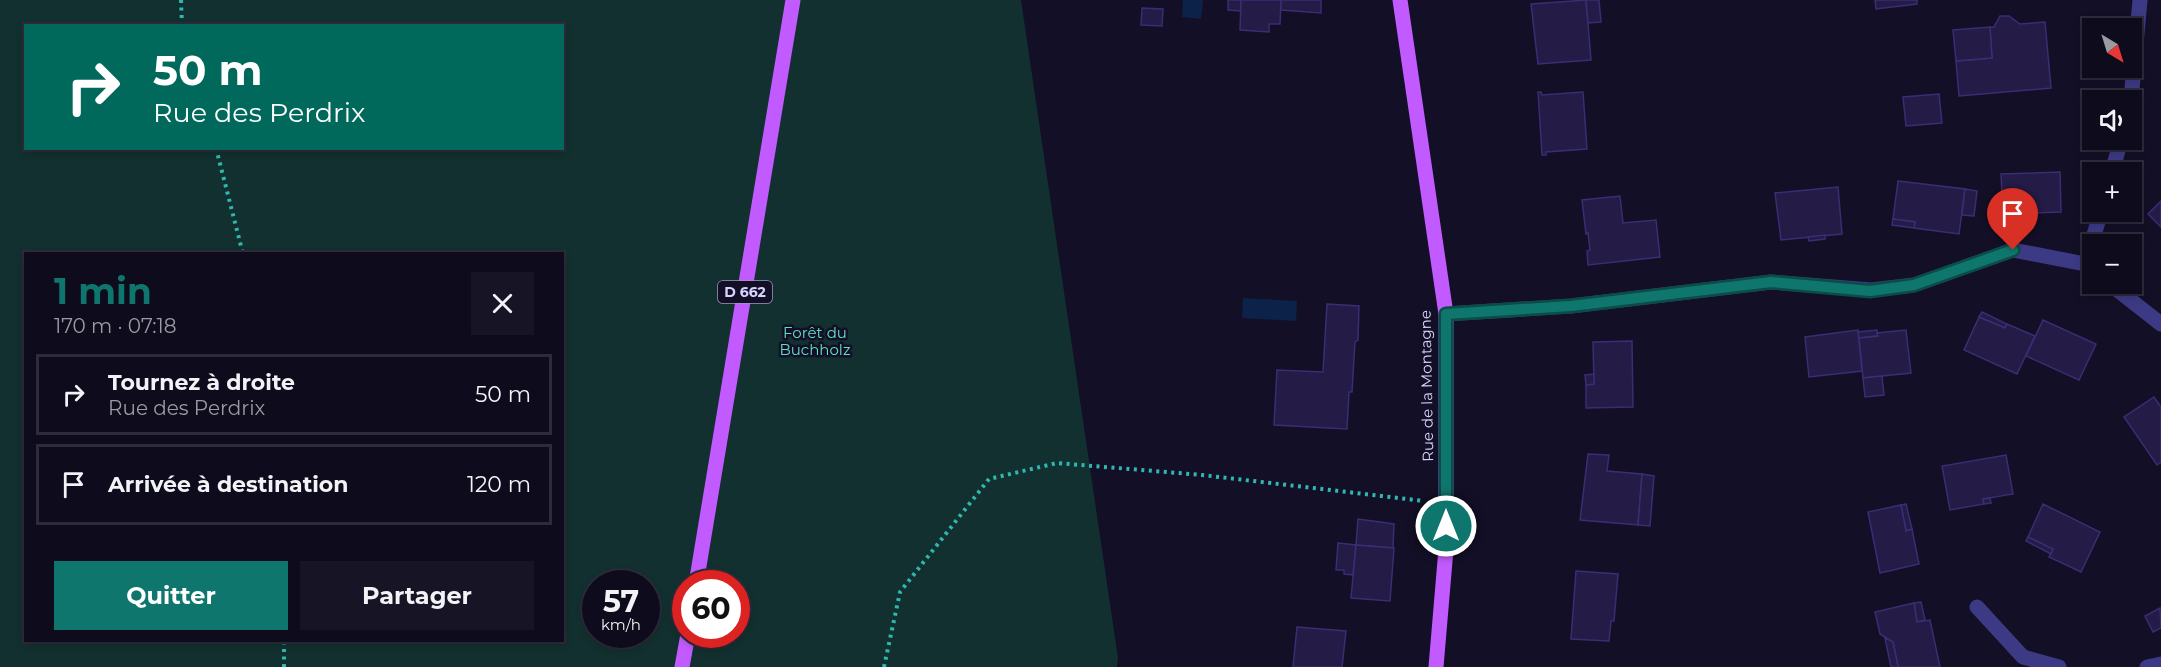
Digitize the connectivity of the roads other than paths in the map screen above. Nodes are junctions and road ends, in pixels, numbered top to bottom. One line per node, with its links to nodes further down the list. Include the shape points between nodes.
1 (793, 0): 9 (main road, D 662)
2 (1400, 0): 7 (main road, Rue de la Montagne)
3 (2140, 0): 4 (street)
4 (2132, 90)
5 (2082, 265): 7 (street, via 2013,250 1914,285 1870,291 1771,282 1571,306)
6 (2123, 294): 8 (street)
7 (1446, 314): 14 (main road, Rue de la Montagne, via 1446,549)
8 (2161, 324)
9 (698, 570)
10 (1977, 607): 15 (street, via 2023,657)
11 (685, 648): 13 (main road)
12 (2161, 664): 16 (street)
13 (682, 667)
14 (1436, 667)
15 (2059, 667)
16 (2146, 667)

